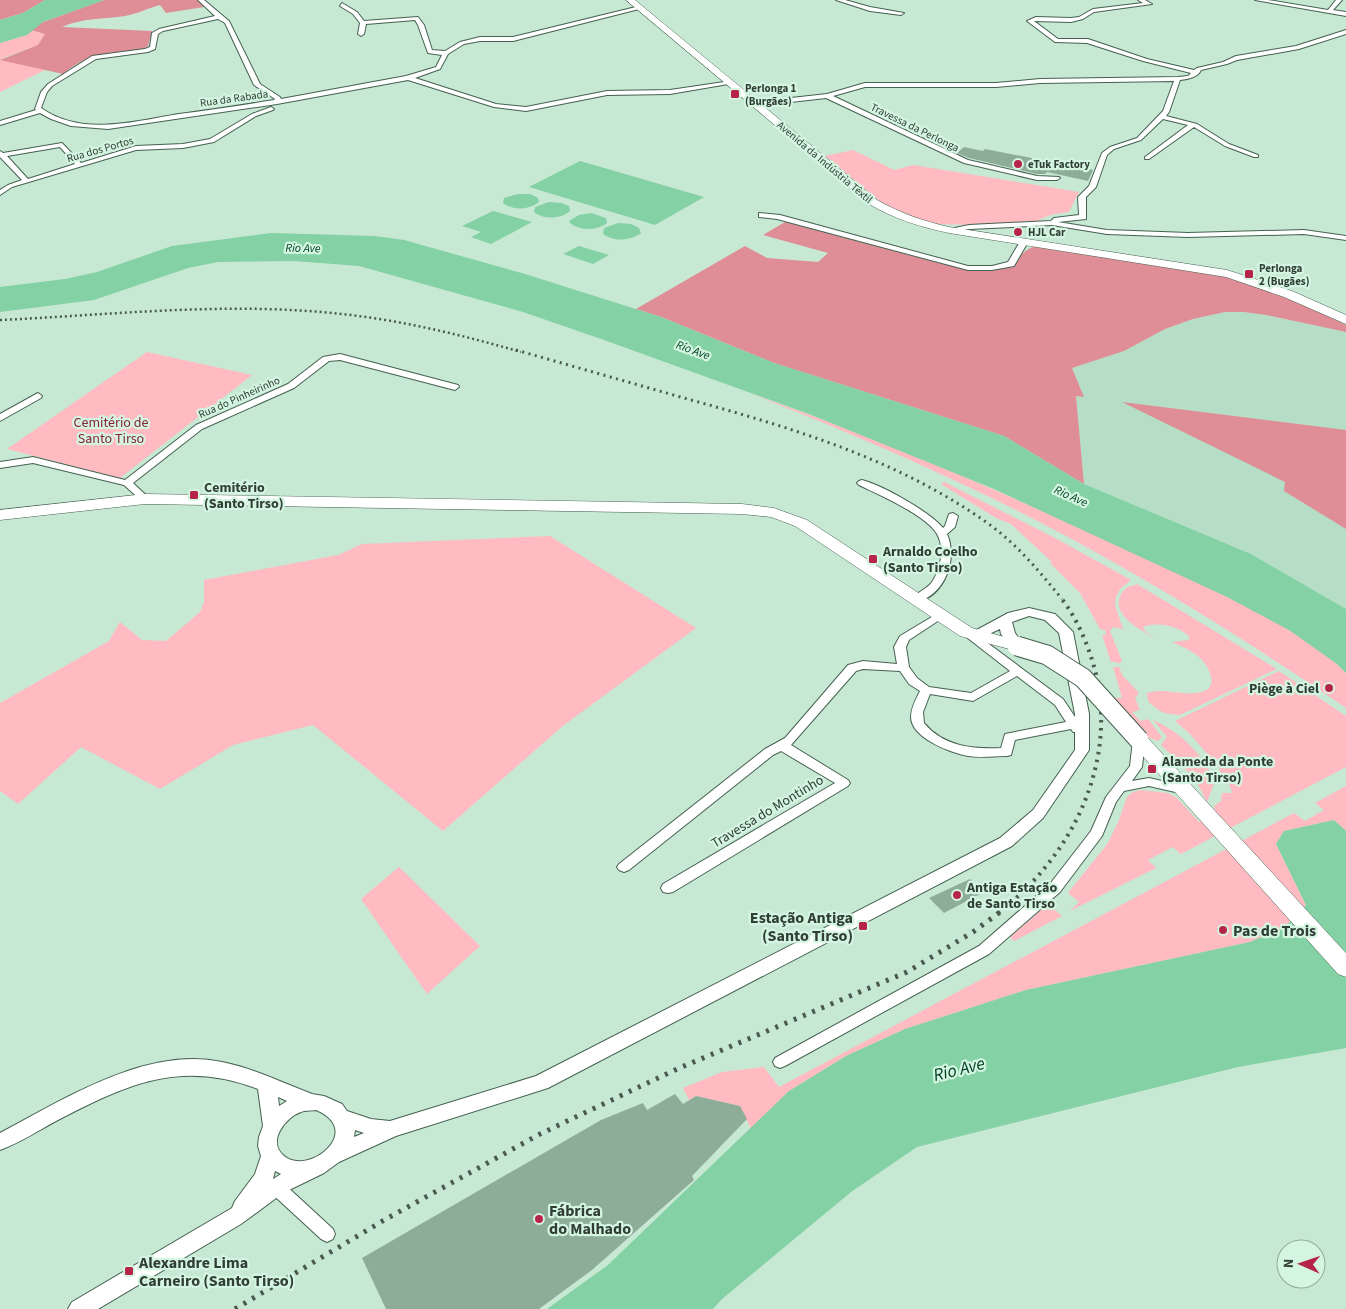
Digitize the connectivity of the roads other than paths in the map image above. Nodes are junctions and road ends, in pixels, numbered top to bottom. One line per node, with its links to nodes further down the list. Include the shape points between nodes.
1 (201, 0): 12 (street)
2 (630, 0): 8 (main road, Avenida da Indústria Têxtil)
3 (840, 0): 10 (street, via 870,9)
4 (1142, 0): 17 (street, via 1149,4 1093,11 1071,20 1030,21 1057,41 1088,41)
5 (1258, 0): 9 (street)
6 (1339, 0): 9 (street)
7 (342, 4): 13 (street)
8 (640, 8): 16 (street, Rua da Rabada, via 512,39 480,39 462,43); 20 (main road, Avenida da Indústria Têxtil)
9 (1330, 11): 11 (street)
10 (901, 13)
11 (1346, 14)
12 (220, 17): 23 (street, via 227,22 257,85 278,98); 25 (street, via 161,30 155,33 153,48 146,51 94,57 50,85 40,100 38,109)
13 (364, 23): 15 (street); 16 (street, via 416,18 422,26 430,52)
14 (1346, 32): 17 (street, via 1297,48 1236,58 1199,69)
15 (361, 34)
16 (446, 53): 18 (street, Rua da Rabada, via 438,68)
17 (1196, 73): 19 (street)
18 (407, 78): 20 (street, via 491,106 514,109 607,93 670,92); 22 (street, Rua da Rabada)
19 (1178, 79): 21 (street, via 864,85); 26 (street)
20 (731, 83): 24 (main road, Avenida da Indústria Têxtil)
21 (827, 96): 24 (street); 33 (street, Travessa da Perlonga, via 966,162 1038,178)
22 (289, 100): 23 (street, Rua da Rabada); 32 (street, Rua dos Portos, via 254,115 212,141 136,148)
23 (277, 102): 25 (street, Rua da Rabada, via 108,127 89,127)
24 (756, 104): 38 (main road, Avenida da Indústria Têxtil, via 873,202 915,222)
25 (41, 111): 27 (street)
26 (1162, 117): 28 (street); 37 (street, via 1139,139 1104,154 1092,187 1082,197 1083,217 1056,219)
27 (0, 123)
28 (1195, 125): 30 (street, via 1227,145); 31 (street)
29 (1, 154): 32 (street, via 62,145); 34 (street)
30 (1256, 156)
31 (1147, 158)
32 (79, 166): 34 (street, Rua dos Portos)
33 (1056, 178)
34 (26, 181): 35 (street, Rua dos Portos)
35 (0, 193)
36 (762, 215): 40 (street, via 968,268 1011,264)
37 (1052, 224): 38 (street); 39 (street, via 1107,232 1188,235 1304,232)
38 (949, 230): 40 (main road, Avenida da Indústria Têxtil)
39 (1346, 238)
40 (1024, 242): 41 (main road, Avenida da Indústria Têxtil, via 1227,274 1265,284)
41 (1346, 320)
42 (455, 387): 46 (street, Rua do Pinheirinho, via 340,356 326,359 291,386 199,427)
43 (38, 396): 44 (street)
44 (0, 418)
45 (0, 465): 46 (street, via 33,460)
46 (127, 483): 48 (street)
47 (862, 483): 51 (street, via 927,519)
48 (144, 499): 49 (main road); 52 (main road, via 774,512 801,523)
49 (0, 515)
50 (953, 516): 51 (street, via 950,527)
51 (942, 533): 52 (street, via 946,551 942,571 935,586)
52 (917, 600): 53 (main road)
53 (940, 615): 55 (main road); 58 (street, via 904,638 900,647)
54 (1005, 621): 55 (street); 56 (street, via 1008,634); 62 (street, via 1029,612 1050,617 1066,632)
55 (972, 634): 56 (main road); 57 (street)
56 (1017, 646): 57 (street, via 1006,649 1002,654); 65 (main road, bridge, via 1047,655 1083,678)
57 (1003, 660): 59 (street)
58 (903, 668): 60 (street); 66 (street, via 863,665 852,668 789,741)
59 (1018, 671): 60 (street, via 973,697); 61 (street)
60 (926, 690): 63 (street, via 916,716 917,723 942,743 967,752 1007,752 1009,737)
61 (1059, 702): 62 (street); 63 (street)
62 (1081, 706): 64 (street)
63 (1075, 724): 64 (street)
64 (1082, 740): 77 (street, via 1082,750 1038,814 1006,842 541,1082)
65 (1139, 740): 67 (street, via 1136,767); 68 (main road)
66 (781, 745): 69 (street); 70 (street, Travessa do Montinho, via 844,783)
67 (1120, 787): 68 (street, via 1149,782); 72 (street, via 1110,800 1097,832 1054,888 984,950)
68 (1190, 797): 71 (main road)
69 (624, 867)
70 (668, 888)
71 (1346, 968)
72 (780, 1062)
73 (267, 1086): 74 (street); 76 (street); 78 (street, via 220,1069 166,1069 113,1084)
74 (310, 1102): 75 (street, via 329,1105); 76 (street, via 291,1108)
75 (342, 1117): 77 (street); 80 (street, via 346,1130 343,1142)
76 (272, 1124): 79 (street, via 267,1146)
77 (391, 1129): 80 (street)
78 (0, 1142)
79 (270, 1156): 81 (street, via 289,1169); 83 (street, via 263,1179)
80 (333, 1156): 81 (street, via 327,1162)
81 (309, 1168): 82 (street)
82 (276, 1187): 83 (street); 84 (street)
83 (234, 1218): 85 (street)
84 (327, 1234)
85 (78, 1309)

